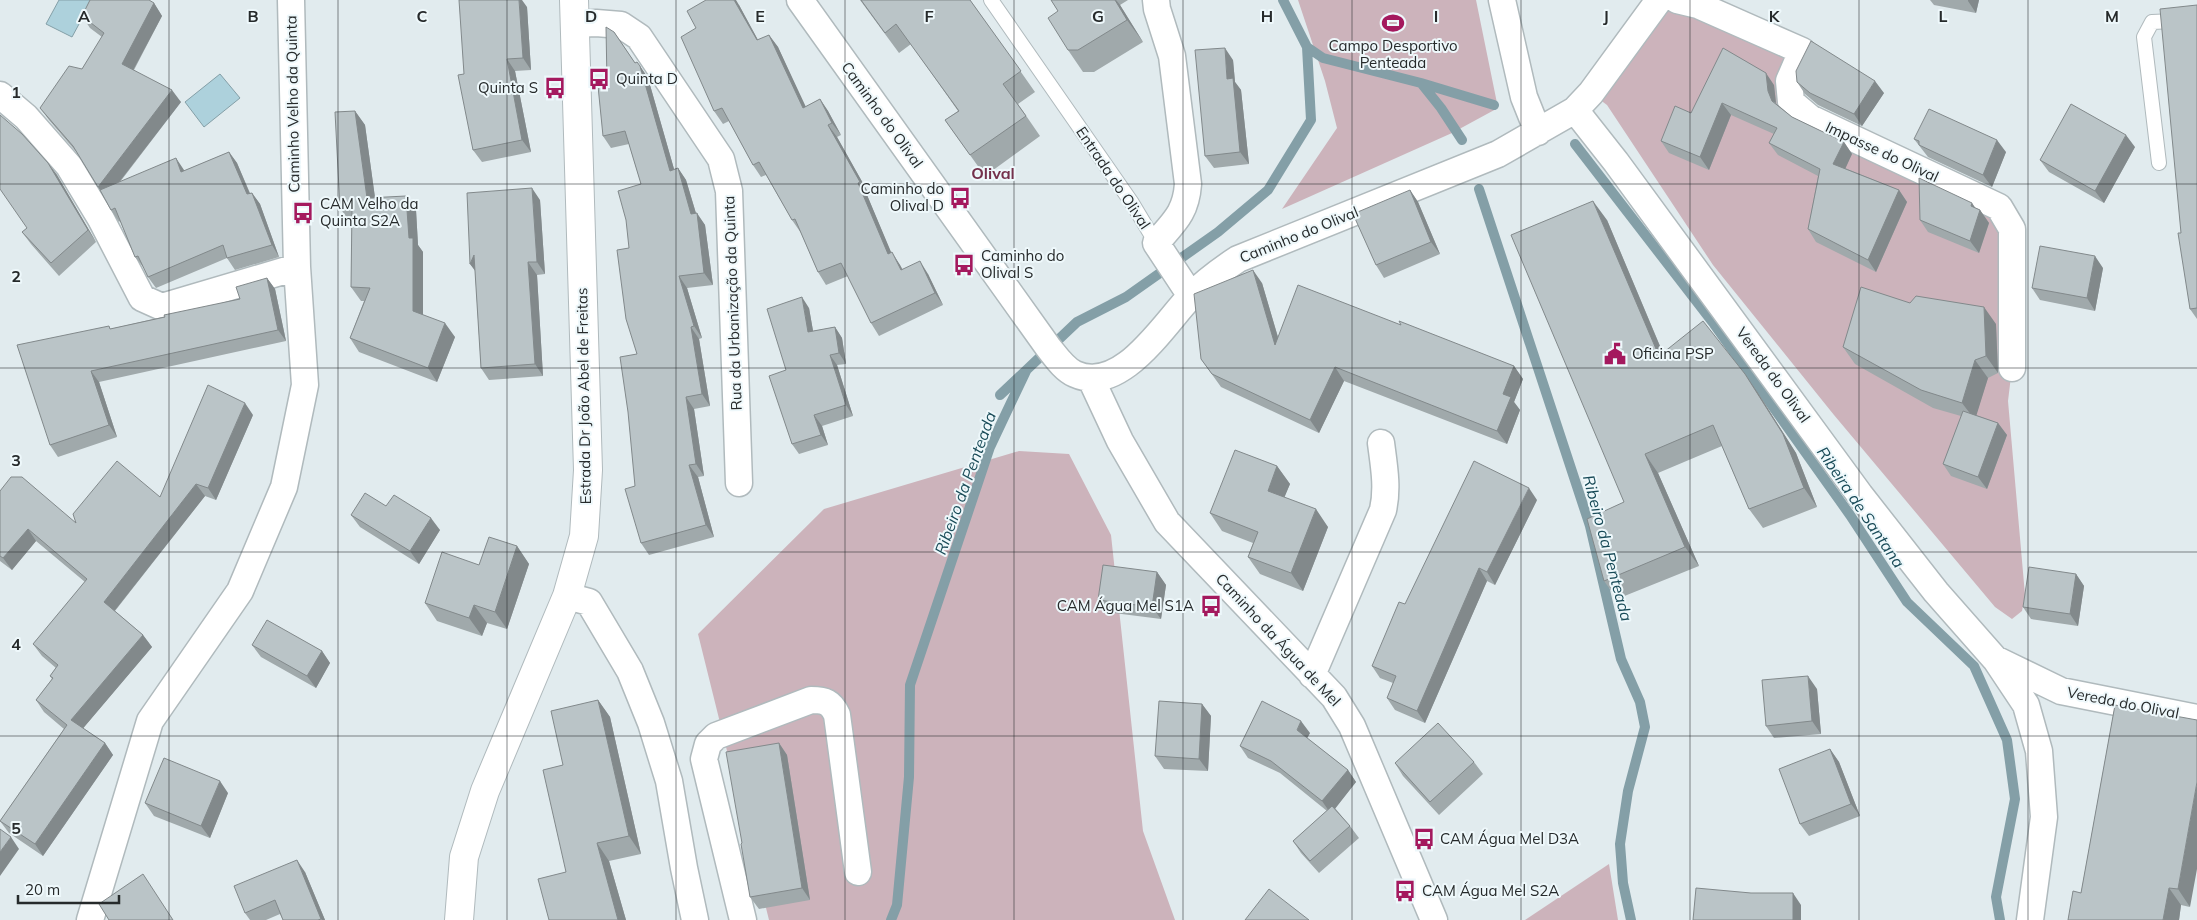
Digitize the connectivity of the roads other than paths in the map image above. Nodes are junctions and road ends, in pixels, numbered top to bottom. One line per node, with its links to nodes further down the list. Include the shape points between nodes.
1 (291, 0): 15 (street, Caminho Velho da Quinta)
2 (800, 0): 18 (street, Caminho do Olival, via 1034,329 1062,364 1074,374)
3 (991, 0): 14 (lane, Entrada do Olival, via 1132,203)
4 (1156, 0): 14 (street, Entrada do Olival, via 1172,56 1188,184 1187,202)
5 (1502, 0): 12 (street, via 1524,97)
6 (1658, 0): 11 (street, Caminho do Olival, via 1591,93)
7 (1677, 0): 17 (street, Impasse do Olival, via 1698,5 1802,51 1789,81 1791,102 1810,118 1999,207 2012,229)
8 (574, 12): 20 (street, Rua da Urbanização da Quinta, via 596,23 621,25 639,37 721,159 729,191); 21 (street, Estrada Dr João Abel de Freitas, via 588,470 584,536)
9 (2197, 20): 13 (lane, via 2152,22 2144,37)
10 (0, 95): 15 (street, via 26,117 69,166 142,298 162,307)
11 (1575, 110): 12 (street, Caminho do Olival); 22 (street, Vereda do Olival, via 1860,495 1936,592)
12 (1538, 132): 16 (street, Caminho do Olival, via 1498,154 1238,259)
13 (2159, 164)
14 (1156, 243): 16 (street)
15 (298, 267): 26 (street, Caminho Velho da Quinta, via 305,385 284,487 240,591 150,721)
16 (1191, 296): 18 (street, Caminho do Olival, via 1133,361 1112,374)
17 (2012, 368)
18 (1091, 379): 23 (street, Caminho da Água de Mel, via 1120,441 1167,522)
19 (1381, 443): 23 (street, via 1386,485 1383,510)
20 (739, 483)
21 (567, 596): 27 (street, Estrada Dr João Abel de Freitas, via 485,791 464,857); 28 (street, via 589,602 630,671 648,714 669,781)
22 (1995, 659): 24 (street, Vereda do Olival, via 2060,692); 31 (street, Vereda do Olival, via 2026,705 2039,751 2044,818)
23 (1312, 675): 30 (street, Caminho da Água de Mel, via 1334,697 1352,726)
24 (2197, 718)
25 (858, 872): 29 (street, via 837,715 832,704 811,700 716,736 708,744 704,759)
26 (90, 920)
27 (459, 920)
28 (695, 920)
29 (743, 920)
30 (1434, 920)
31 (2030, 920)

